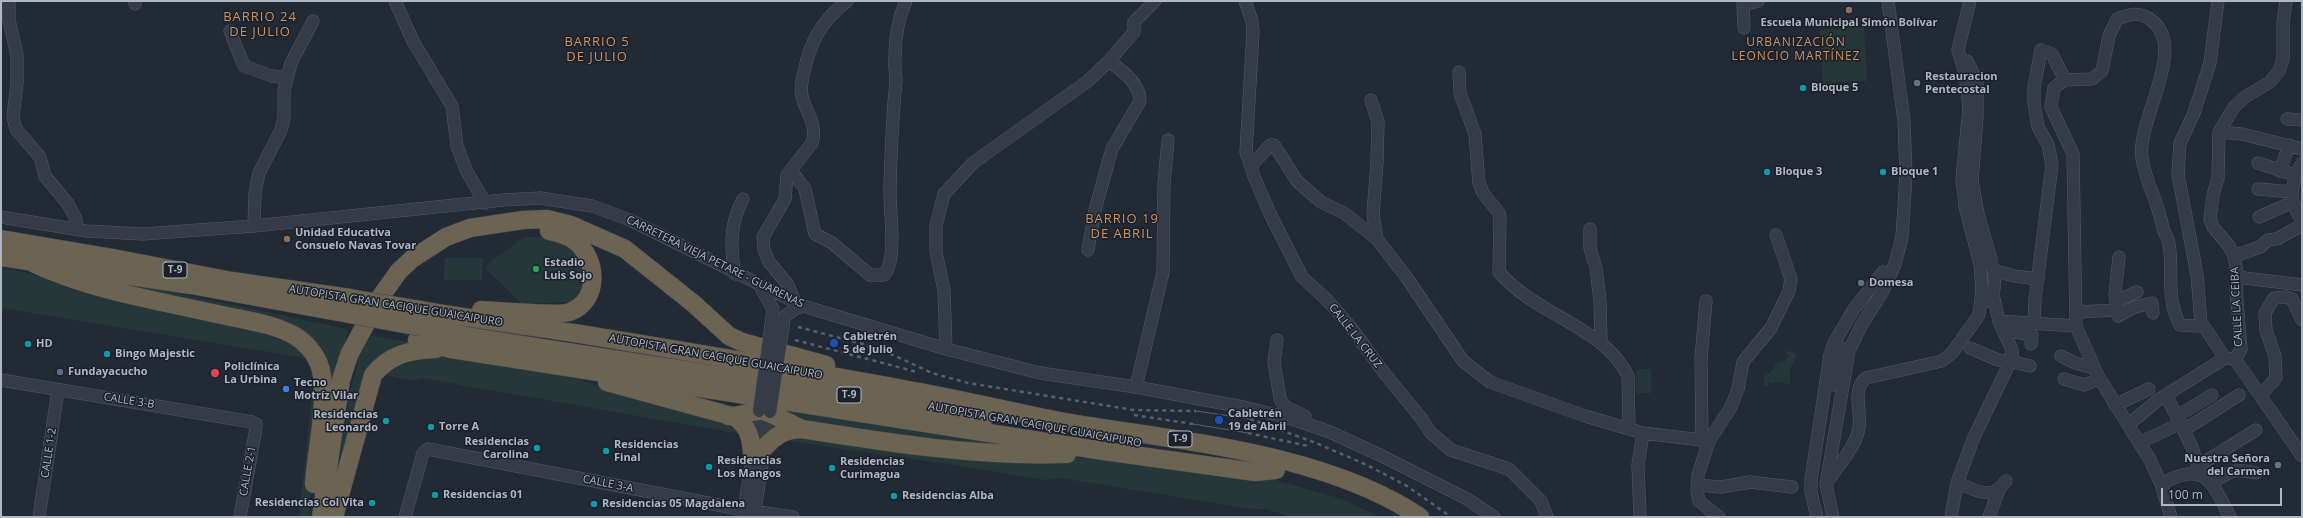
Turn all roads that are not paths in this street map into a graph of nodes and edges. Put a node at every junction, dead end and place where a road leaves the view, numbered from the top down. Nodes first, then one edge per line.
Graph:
1 (9, 1) edge
2 (395, 1) edge
3 (847, 1) edge
4 (906, 1) edge
5 (1155, 1) edge
6 (1245, 1) edge
7 (1758, 1) edge
8 (1882, 1) edge
9 (1888, 1) edge
10 (1970, 1) edge
11 (2218, 1) edge
12 (2286, 1) edge
13 (314, 21) dead end
14 (1744, 28) dead end
15 (230, 31) dead end
16 (1959, 46) junction
17 (1109, 61) junction
18 (1459, 72) dead end
19 (287, 78) junction
20 (2065, 80) junction
21 (1371, 100) dead end
22 (2287, 119) dead end
23 (2302, 120) edge
24 (2219, 132) junction
25 (1168, 140) dead end
26 (2289, 145) junction
27 (2302, 149) edge
28 (2258, 163) dead end
29 (2302, 163) edge
30 (1252, 165) junction
31 (791, 170) junction
32 (2280, 171) junction
33 (2296, 175) junction
34 (2258, 188) dead end
35 (2292, 197) junction
36 (743, 198) dead end
37 (485, 203) junction
38 (1, 217) edge
39 (2259, 217) dead end
40 (2302, 221) edge
41 (2302, 225) edge
42 (254, 226) junction
43 (77, 229) junction
44 (1590, 229) dead end
45 (1776, 235) dead end
46 (1972, 238) junction
47 (1, 239) edge
48 (1377, 239) junction
49 (1088, 250) dead end
50 (2234, 256) junction
51 (1, 257) edge
52 (2119, 257) dead end
53 (33, 263) junction
54 (1992, 265) junction
55 (735, 274) junction
56 (1886, 274) junction
57 (2236, 277) junction
58 (2038, 279) junction
59 (2302, 284) edge
60 (760, 286) junction
61 (2137, 292) dead end
62 (1993, 295) junction
63 (1706, 301) dead end
64 (799, 304) junction
65 (2117, 305) junction
66 (349, 312) junction
67 (2077, 312) junction
68 (2153, 313) dead end
69 (1979, 315) junction
70 (420, 320) junction
71 (2302, 320) edge
72 (1999, 321) junction
73 (2201, 322) junction
74 (2034, 323) junction
75 (777, 326) junction
76 (2076, 326) junction
77 (2005, 334) junction
78 (1277, 340) dead end
79 (1601, 341) junction
80 (2031, 344) dead end
81 (1970, 348) dead end
82 (451, 349) junction
83 (946, 349) junction
84 (2061, 356) dead end
85 (2230, 359) junction
86 (2011, 360) junction
87 (570, 366) junction
88 (2030, 366) dead end
89 (2097, 373) junction
90 (2064, 379) dead end
91 (1, 380) edge
92 (1136, 387) junction
93 (2149, 389) dead end
94 (58, 390) junction
95 (930, 394) junction
96 (2166, 395) junction
97 (2212, 395) dead end
98 (2239, 395) dead end
99 (2261, 395) junction
100 (2115, 405) junction
101 (764, 411) junction
102 (728, 416) junction
103 (2181, 423) junction
104 (256, 424) joint
105 (2128, 425) junction
106 (1629, 428) junction
107 (802, 429) junction
108 (1325, 430) junction
109 (2256, 430) dead end
110 (1643, 433) junction
111 (1706, 441) junction
112 (2139, 444) junction
113 (758, 450) junction
114 (1104, 451) junction
115 (2302, 456) edge
116 (1276, 470) junction
117 (2199, 470) junction
118 (2256, 472) dead end
119 (1957, 482) junction
120 (1826, 484) junction
121 (2161, 484) junction
122 (2211, 484) junction
123 (1697, 485) junction
124 (1792, 488) dead end
125 (2227, 513) edge
126 (749, 514) edge
127 (39, 517) edge
128 (240, 517) edge
129 (312, 517) edge
130 (321, 517) edge
131 (327, 517) edge
132 (334, 517) edge
133 (405, 517) edge
134 (793, 517) edge
135 (1396, 517) edge
136 (1420, 517) edge
137 (1494, 517) edge
138 (1547, 517) edge
139 (1640, 517) edge
140 (1719, 517) edge
141 (1817, 517) edge
142 (1826, 517) edge
143 (1832, 517) edge
144 (1951, 517) edge
145 (1989, 517) edge
146 (2171, 517) edge

1 - 43 street
2 - 37 street
3 - 31 street
4 - 31 street
5 - 17 street
6 - 30 street, CALLE LA CRUZ
7 - 14 street
8 - 56 street
9 - 56 street
10 - 16 street
11 - 73 street
12 - 24 street
13 - 19 street
15 - 19 street
16 - 46 street
16 - 54 street
17 - 49 street
17 - 83 street
18 - 79 street
19 - 42 street
20 - 58 street
20 - 67 street
20 - 73 street
21 - 48 street
22 - 23 street
24 - 26 street
24 - 50 street, CALLE LA CEIBA
25 - 92 street
26 - 27 street
26 - 32 street
28 - 32 street
29 - 33 street
30 - 48 street
30 - 138 street, CALLE LA CRUZ
31 - 64 street
32 - 33 street
33 - 35 street
34 - 35 street
35 - 39 street
35 - 40 street
36 - 55 street
37 - 42 street, CARRETERA VIEJA PETARE - GUARENAS
37 - 55 street, CARRETERA VIEJA PETARE - GUARENAS
38 - 43 street, CARRETERA VIEJA PETARE - GUARENAS
41 - 50 street
42 - 43 street, CARRETERA VIEJA PETARE - GUARENAS
44 - 79 street
45 - 111 street
46 - 54 street
46 - 69 street
47 - 66 highway, AUTOPISTA GRAN CACIQUE GUAICAIPURO / T-9
48 - 106 street
50 - 57 street, CALLE LA CEIBA
51 - 53 highway, AUTOPISTA GRAN CACIQUE GUAICAIPURO / T-9
52 - 65 street
53 - 66 highway, AUTOPISTA GRAN CACIQUE GUAICAIPURO / T-9
53 - 129 highway
54 - 58 street
54 - 62 street
55 - 60 street, CARRETERA VIEJA PETARE - GUARENAS
56 - 120 street
56 - 141 street
56 - 142 street
57 - 59 street
57 - 85 street, CALLE LA CEIBA
58 - 74 street
60 - 64 street, CARRETERA VIEJA PETARE - GUARENAS
60 - 75 street
61 - 65 street
62 - 69 street
62 - 72 street
63 - 111 street
64 - 75 street
64 - 83 street, CARRETERA VIEJA PETARE - GUARENAS
65 - 67 street
65 - 68 street
66 - 70 highway, AUTOPISTA GRAN CACIQUE GUAICAIPURO / T-9, bridge
66 - 70 highway, bridge
67 - 76 street
69 - 120 street
70 - 82 highway
70 - 95 highway, AUTOPISTA GRAN CACIQUE GUAICAIPURO / T-9
70 - 116 highway, AUTOPISTA GRAN CACIQUE GUAICAIPURO / T-9
70 - 131 highway
71 - 99 street
72 - 74 street
72 - 77 street
73 - 85 street
74 - 76 street
75 - 101 street, bridge
76 - 89 street
77 - 80 street
77 - 86 street
78 - 108 street
79 - 106 street
81 - 86 street
82 - 87 highway
82 - 132 highway
83 - 92 street, CARRETERA VIEJA PETARE - GUARENAS
84 - 89 street
85 - 96 street
85 - 99 street
86 - 88 street
86 - 119 street
87 - 102 highway
87 - 114 highway
89 - 90 street
89 - 100 street
91 - 94 street, CALLE 3-B
92 - 108 street, CARRETERA VIEJA PETARE - GUARENAS
93 - 100 street
94 - 104 street, CALLE 3-B
94 - 127 street, CALLE 1-2
95 - 130 highway
95 - 136 highway, AUTOPISTA GRAN CACIQUE GUAICAIPURO / T-9
96 - 103 street
96 - 105 street
97 - 103 street
98 - 103 street
99 - 115 street
100 - 105 street
101 - 102 highway
101 - 107 highway
101 - 113 street
102 - 113 highway
103 - 112 street
103 - 117 street
104 - 128 street, CALLE 2-1
105 - 112 street
106 - 110 street
107 - 113 highway
107 - 114 highway
108 - 137 street, CARRETERA VIEJA PETARE - GUARENAS
109 - 117 street
110 - 111 street
110 - 139 street
111 - 123 street
112 - 121 street
113 - 126 street
114 - 116 highway
116 - 135 highway, AUTOPISTA GRAN CACIQUE GUAICAIPURO / T-9
117 - 121 street
117 - 122 street
118 - 122 street
119 - 144 street
119 - 145 street
120 - 143 street
121 - 146 street
122 - 125 street
123 - 124 street
123 - 140 street
126 - 133 street, CALLE 3-A
126 - 134 street, CALLE 3-A

